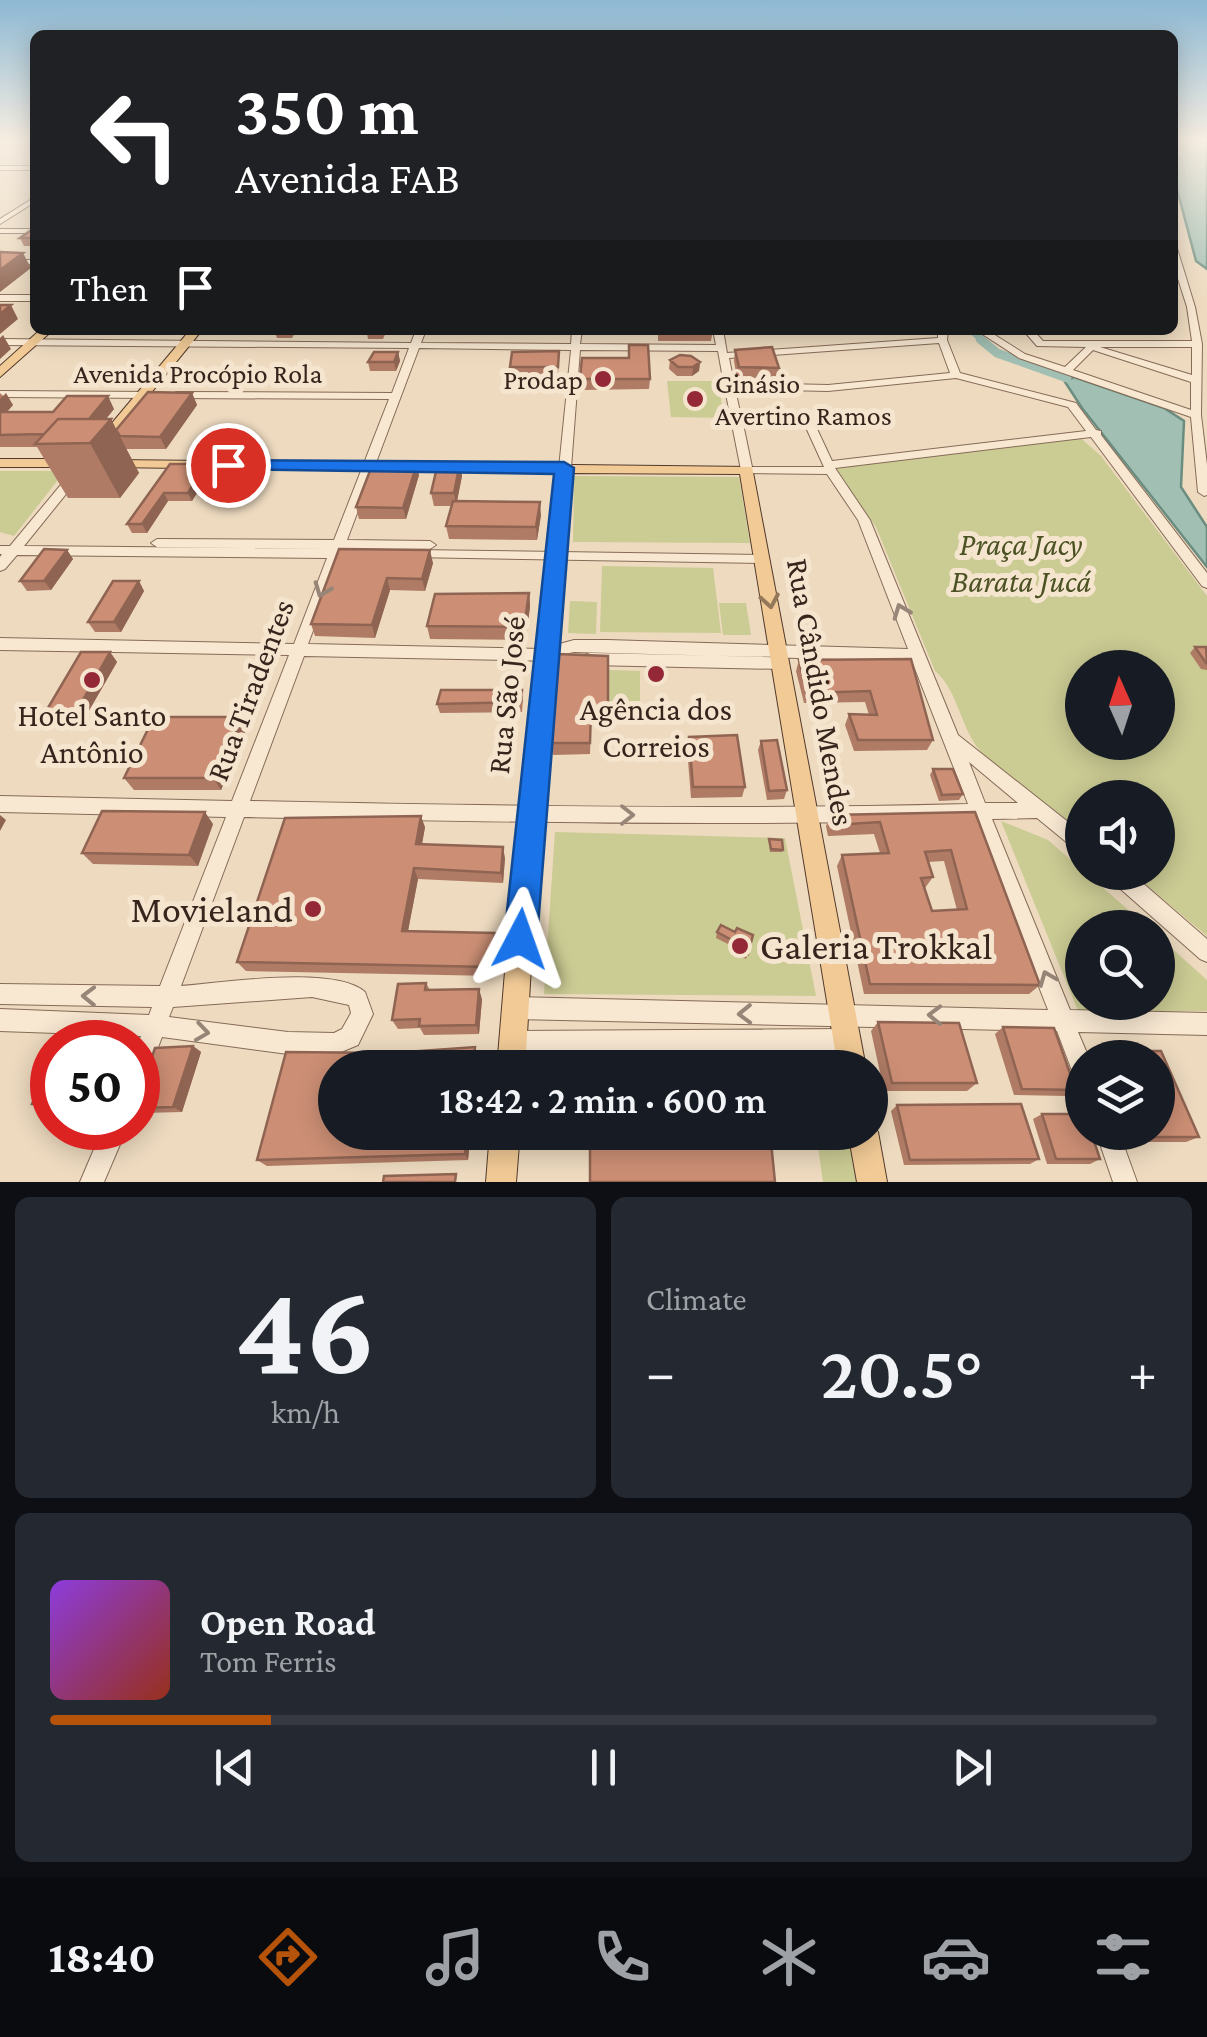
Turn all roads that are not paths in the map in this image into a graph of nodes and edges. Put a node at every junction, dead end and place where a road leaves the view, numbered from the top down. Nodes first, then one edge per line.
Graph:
1 (30, 203) edge
2 (30, 204) edge
3 (0, 205) edge
4 (0, 222) edge
5 (0, 231) edge
6 (30, 232) edge
7 (0, 262) edge
8 (30, 262) edge
9 (1178, 279) edge
10 (0, 298) edge
11 (30, 298) edge
12 (1178, 307) edge
13 (1191, 307) junction
14 (42, 335) edge
15 (192, 335) edge
16 (419, 335) edge
17 (577, 335) edge
18 (719, 335) edge
19 (942, 335) edge
20 (987, 335) edge
21 (1032, 335) edge
22 (1152, 335) edge
23 (0, 342) edge
24 (33, 343) junction
25 (185, 343) junction
26 (1162, 344) junction
27 (1197, 344) junction
28 (415, 345) junction
29 (1089, 345) junction
30 (576, 346) junction
31 (721, 352) junction
32 (1066, 371) junction
33 (0, 373) edge
34 (956, 375) junction
35 (1196, 380) junction
36 (1081, 382) junction
37 (727, 386) junction
38 (0, 394) edge
39 (143, 395) junction
40 (396, 396) junction
41 (1072, 405) junction
42 (734, 415) junction
43 (1196, 415) junction
44 (1097, 434) junction
45 (0, 463) edge
46 (86, 464) joint
47 (370, 467) junction
48 (564, 468) junction
49 (830, 468) junction
50 (747, 470) junction
51 (1204, 492) dead end
52 (0, 541) edge
53 (12, 547) edge
54 (338, 549) junction
55 (556, 551) junction
56 (762, 555) junction
57 (0, 566) edge
58 (1207, 583) edge
59 (0, 644) edge
60 (300, 648) junction
61 (545, 653) junction
62 (918, 655) junction
63 (780, 657) junction
64 (954, 741) junction
65 (0, 804) edge
66 (241, 806) junction
67 (978, 810) junction
68 (1040, 810) junction
69 (530, 815) junction
70 (808, 816) junction
71 (1065, 830) edge
72 (1136, 890) edge
73 (1207, 952) edge
74 (0, 994) edge
75 (166, 998) junction
76 (515, 1008) junction
77 (843, 1013) junction
78 (704, 1015) junction
79 (1064, 1018) junction
80 (0, 1020) edge
81 (158, 1020) edge
82 (30, 1021) edge
83 (1207, 1024) edge
84 (160, 1027) edge
85 (847, 1040) junction
86 (1072, 1040) edge
87 (705, 1044) junction
88 (512, 1050) edge
89 (600, 1050) edge
90 (849, 1050) edge
91 (105, 1150) edge
92 (504, 1150) edge
93 (866, 1150) edge
94 (1113, 1150) edge
95 (92, 1182) edge
96 (501, 1182) edge
97 (872, 1182) edge
98 (1125, 1182) edge

1 - 3 street
2 - 4 street
5 - 6 street
7 - 8 street
9 - 13 street
10 - 11 street
12 - 13 street
13 - 27 street
14 - 24 main road
15 - 25 main road
16 - 28 street, Rua Tiradentes
17 - 30 street, Rua São José
18 - 31 street, Rua Cândido Mendes
19 - 31 street
19 - 34 street
20 - 32 street
21 - 29 street
22 - 26 street
23 - 24 street
24 - 25 street
24 - 33 main road
25 - 28 street
25 - 39 main road
26 - 27 street
26 - 29 street
27 - 35 street
28 - 30 street
28 - 40 street, Rua Tiradentes
29 - 32 street
29 - 35 street
30 - 31 street
30 - 48 street, Rua São José
31 - 37 street, Rua Cândido Mendes
32 - 36 street
34 - 37 street
34 - 41 street
35 - 43 street
36 - 41 street
36 - 43 street
37 - 42 street, Rua Cândido Mendes
38 - 39 street, Avenida Procópio Rola
39 - 40 street, Avenida Procópio Rola
39 - 47 main road
40 - 47 street, Rua Tiradentes
41 - 44 street
42 - 49 street
42 - 50 street, Rua Cândido Mendes
43 - 51 street
44 - 49 street
44 - 58 street
45 - 46 main road
46 - 53 street
47 - 48 main road
47 - 54 street, Rua Tiradentes
48 - 50 main road
48 - 55 main road, Rua São José
49 - 50 street
62 -> 49 street
50 - 56 main road, Rua Cândido Mendes
52 - 53 street
53 - 54 street
53 - 57 street
54 - 55 street
54 -> 60 street, Rua Tiradentes
55 - 56 street
55 - 61 main road, Rua São José
56 -> 63 main road, Rua Cândido Mendes
59 - 60 street
60 - 61 street
60 - 66 street, Rua Tiradentes
61 - 63 street
61 - 69 main road, Rua São José
62 - 63 street
62 - 64 street
63 - 70 main road, Rua Cândido Mendes
64 - 67 street
64 - 68 street
65 - 66 street
66 - 69 street
66 - 75 street, Rua Tiradentes
67 - 68 street
67 - 70 street
79 -> 67 street
68 - 71 street
69 -> 70 street
69 - 76 main road, Rua São José
70 - 77 main road, Rua Cândido Mendes
72 - 73 street
75 -> 74 street
75 - 81 street, Rua Tiradentes
84 -> 75 street
76 - 78 street
76 - 88 main road, Rua São José
77 -> 78 street
79 -> 77 street
77 - 85 main road, Rua Cândido Mendes
78 - 87 street
79 - 83 street
79 - 86 street
80 - 82 street
85 - 87 street
85 - 90 main road, Rua Cândido Mendes
87 - 89 street
91 - 95 street
92 - 96 main road
93 - 97 main road
94 - 98 street

